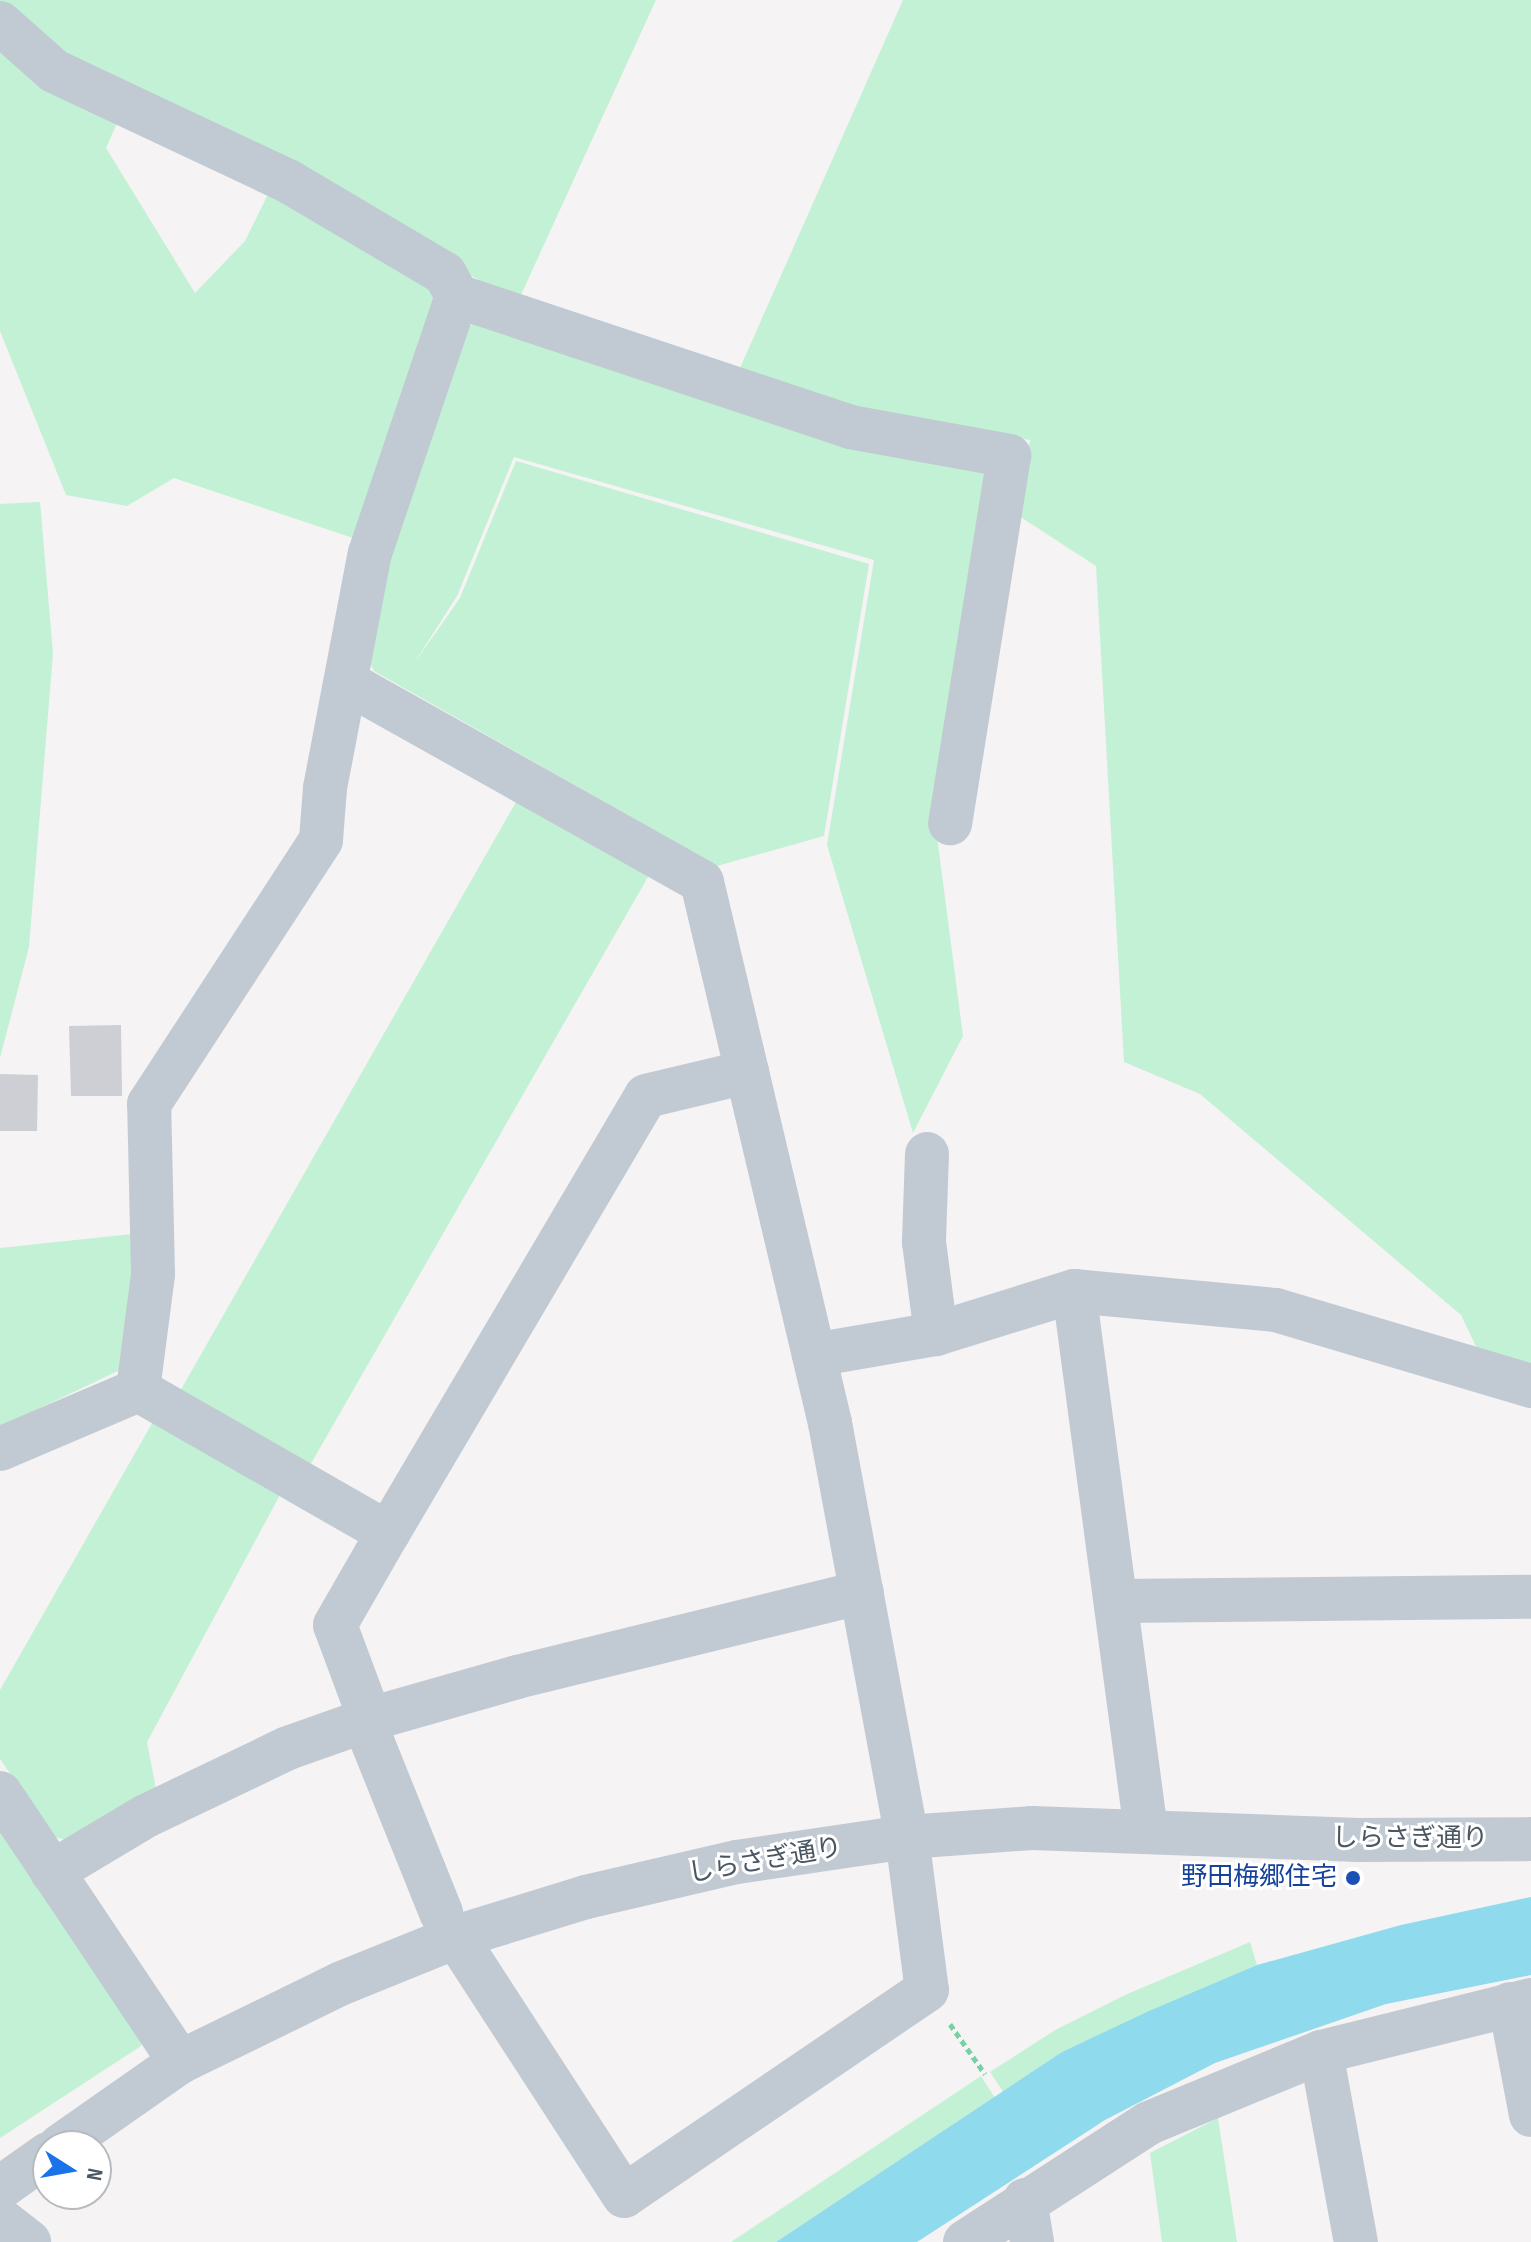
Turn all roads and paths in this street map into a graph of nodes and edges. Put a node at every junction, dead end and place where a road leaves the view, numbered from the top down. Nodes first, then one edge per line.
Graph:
1 (0, 23) edge
2 (457, 296) junction
3 (346, 682) junction
4 (950, 823) dead end
5 (747, 1072) junction
6 (927, 1154) dead end
7 (1074, 1291) junction
8 (936, 1334) junction
9 (814, 1355) junction
10 (1531, 1386) edge
11 (138, 1390) junction
12 (0, 1449) edge
13 (388, 1533) junction
14 (862, 1592) junction
15 (1531, 1597) edge
16 (1118, 1601) junction
17 (367, 1720) junction
18 (0, 1793) edge
19 (1146, 1831) junction
20 (907, 1837) junction
21 (1531, 1839) edge
22 (52, 1872) junction
23 (449, 1925) junction
24 (927, 1990) junction
25 (1521, 2002) edge
26 (1321, 2052) junction
27 (180, 2062) junction
28 (985, 2074) dead end
29 (1531, 2115) edge
30 (83, 2130) edge
31 (32, 2165) edge
32 (0, 2188) edge
33 (1025, 2200) junction
34 (0, 2219) edge
35 (29, 2242) edge
36 (965, 2242) edge
37 (1032, 2242) edge
38 (1356, 2242) edge

1 - 2 street
2 - 3 street
2 - 4 street
3 - 5 street
3 - 11 street
5 - 9 street
5 - 13 street
6 - 8 street
7 - 8 street
7 - 10 street
7 - 16 street
8 - 9 street
9 - 14 street
11 - 12 street
11 - 13 street
13 - 17 street
14 - 17 street
14 - 20 street
15 - 16 street
16 - 19 street
17 - 22 street
17 - 23 street
18 - 22 street
19 - 20 street, しらさぎ通り
19 - 21 street, しらさぎ通り
20 - 23 street, しらさぎ通り
20 - 24 street
22 - 27 street
23 - 24 street
23 - 27 street, しらさぎ通り
24 - 28 path
25 - 26 street
25 - 29 street
26 - 33 street
26 - 38 street
27 - 30 street, しらさぎ通り
31 - 32 street
33 - 36 street
33 - 37 street
34 - 35 street

